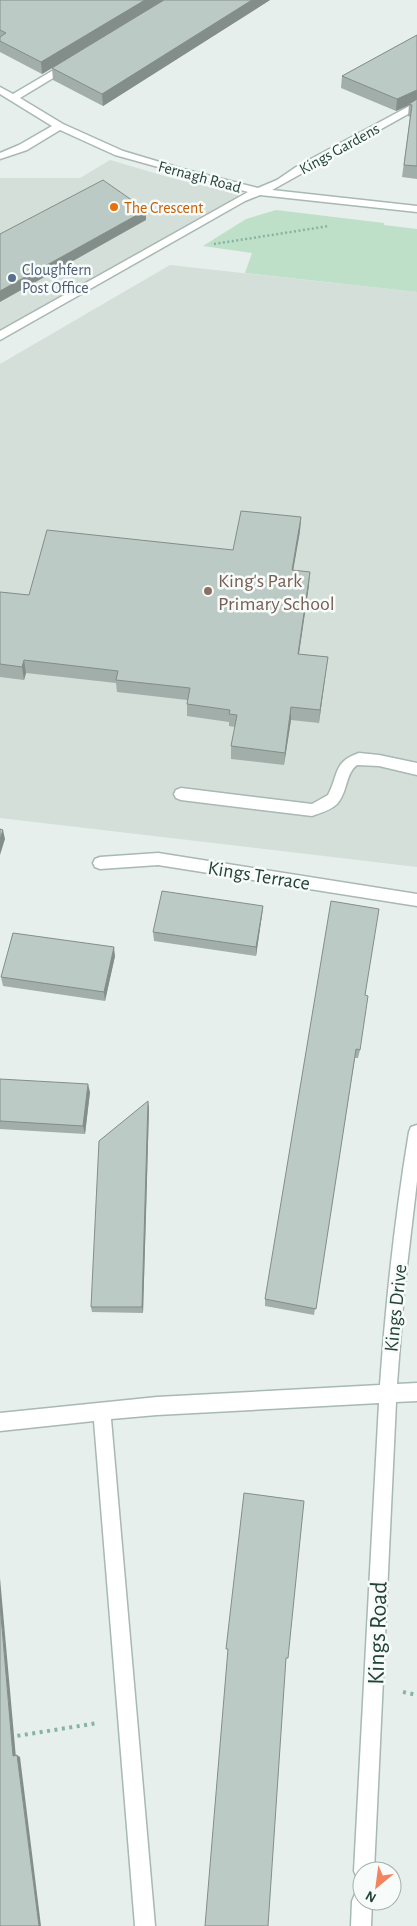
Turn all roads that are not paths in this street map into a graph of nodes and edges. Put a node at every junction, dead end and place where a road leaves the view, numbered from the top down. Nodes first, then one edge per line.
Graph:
1 (79, 58) edge
2 (0, 90) edge
3 (13, 98) junction
4 (417, 105) edge
5 (59, 126) junction
6 (0, 156) edge
7 (262, 192) junction
8 (417, 209) edge
9 (0, 336) edge
10 (417, 768) edge
11 (181, 794) dead end
12 (100, 863) dead end
13 (417, 900) edge
14 (417, 1132) edge
15 (417, 1392) edge
16 (387, 1394) junction
17 (102, 1412) junction
18 (0, 1422) edge
19 (365, 1861) edge
20 (362, 1911) edge
21 (145, 1926) edge
22 (361, 1926) edge

1 - 3 street
2 - 3 street, Fernagh Road
3 - 5 street, Fernagh Road
4 - 7 street, Kings Gardens
5 - 6 street
5 - 7 street, Fernagh Road
7 - 8 street, Fernagh Road
7 - 9 street, Kings Gardens
10 - 11 street
12 - 13 street, Kings Terrace
14 - 16 street, Kings Drive
15 - 16 street
16 - 17 street
16 - 19 street, Kings Road
17 - 18 street
17 - 21 street
20 - 22 street

